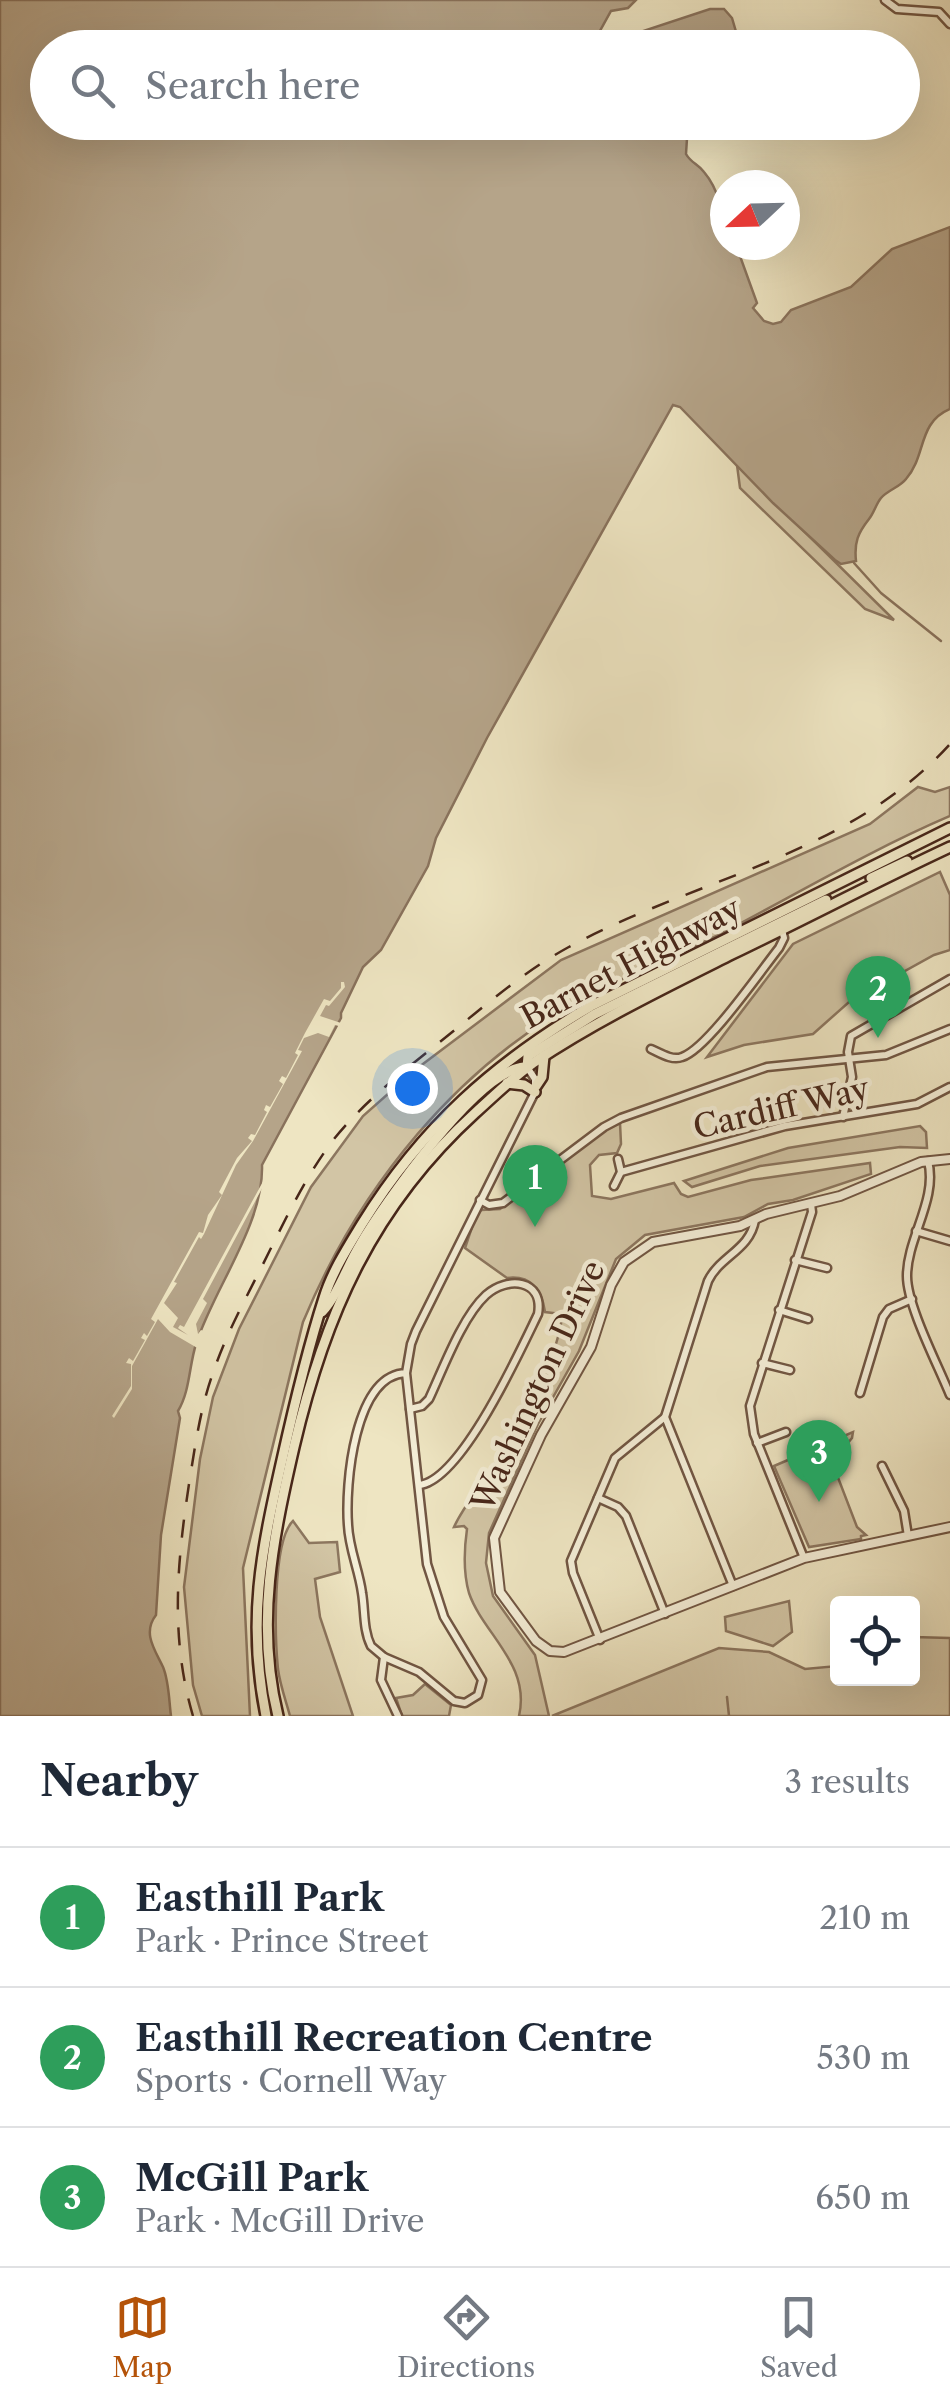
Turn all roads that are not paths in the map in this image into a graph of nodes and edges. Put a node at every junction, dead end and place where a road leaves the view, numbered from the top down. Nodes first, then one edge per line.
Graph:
1 (886, 0) edge
2 (950, 24) edge
3 (950, 828) edge
4 (950, 844) edge
5 (781, 926) junction
6 (950, 979) edge
7 (950, 1029) edge
8 (651, 1049) dead end
9 (544, 1056) junction
10 (849, 1060) junction
11 (527, 1068) junction
12 (507, 1083) junction
13 (950, 1087) edge
14 (536, 1089) junction
15 (843, 1116) junction
16 (618, 1159) dead end
17 (950, 1159) edge
18 (928, 1161) junction
19 (621, 1172) junction
20 (614, 1186) dead end
21 (480, 1200) junction
22 (811, 1204) junction
23 (754, 1220) junction
24 (916, 1232) junction
25 (950, 1241) edge
26 (795, 1260) junction
27 (827, 1268) dead end
28 (912, 1299) junction
29 (779, 1310) junction
30 (320, 1314) junction
31 (808, 1320) dead end
32 (762, 1363) junction
33 (790, 1370) dead end
34 (406, 1373) junction
35 (860, 1394) dead end
36 (950, 1395) edge
37 (410, 1408) junction
38 (665, 1417) junction
39 (786, 1432) dead end
40 (757, 1443) junction
41 (882, 1466) dead end
42 (418, 1485) junction
43 (598, 1498) junction
44 (950, 1527) edge
45 (908, 1536) junction
46 (804, 1558) junction
47 (733, 1586) junction
48 (665, 1614) junction
49 (600, 1640) junction
50 (384, 1657) junction
51 (266, 1716) edge
52 (278, 1716) edge
53 (398, 1716) edge

1 - 2 street
3 - 30 main road, Barnet Highway
4 - 5 main road
5 - 8 street
5 - 9 main road, Barnet Highway
5 - 11 main road
6 - 10 street
7 - 10 street
9 - 11 main road, Barnet Highway
9 - 14 main road
10 - 15 street
10 - 21 street
11 - 12 main road, Barnet Highway
11 - 14 street
11 - 30 main road
12 - 14 main road
12 - 52 main road, Barnet Highway
13 - 15 street, Cardiff Way
14 - 21 street
15 - 19 street, Cardiff Way
16 - 19 street
17 - 18 street, Washington Drive
18 - 22 street, Washington Drive
18 - 24 street
19 - 20 street
21 - 34 street
22 - 23 street, Washington Drive
22 - 26 street
23 - 38 street
23 - 49 street, Washington Drive
24 - 25 street
24 - 28 street
26 - 27 street
26 - 29 street
28 - 35 street
28 - 36 street
29 - 31 street
29 - 32 street
30 - 51 main road, Barnet Highway
32 - 33 street
32 - 40 street
34 - 37 street
34 - 50 street
37 - 42 street
37 - 42 street
38 - 43 street
38 - 47 street
39 - 40 street
40 - 46 street
41 - 45 street
42 - 50 street
43 - 48 street
43 - 49 street
44 - 45 street
45 - 46 street
46 - 47 street
47 - 48 street
48 - 49 street
50 - 53 street

